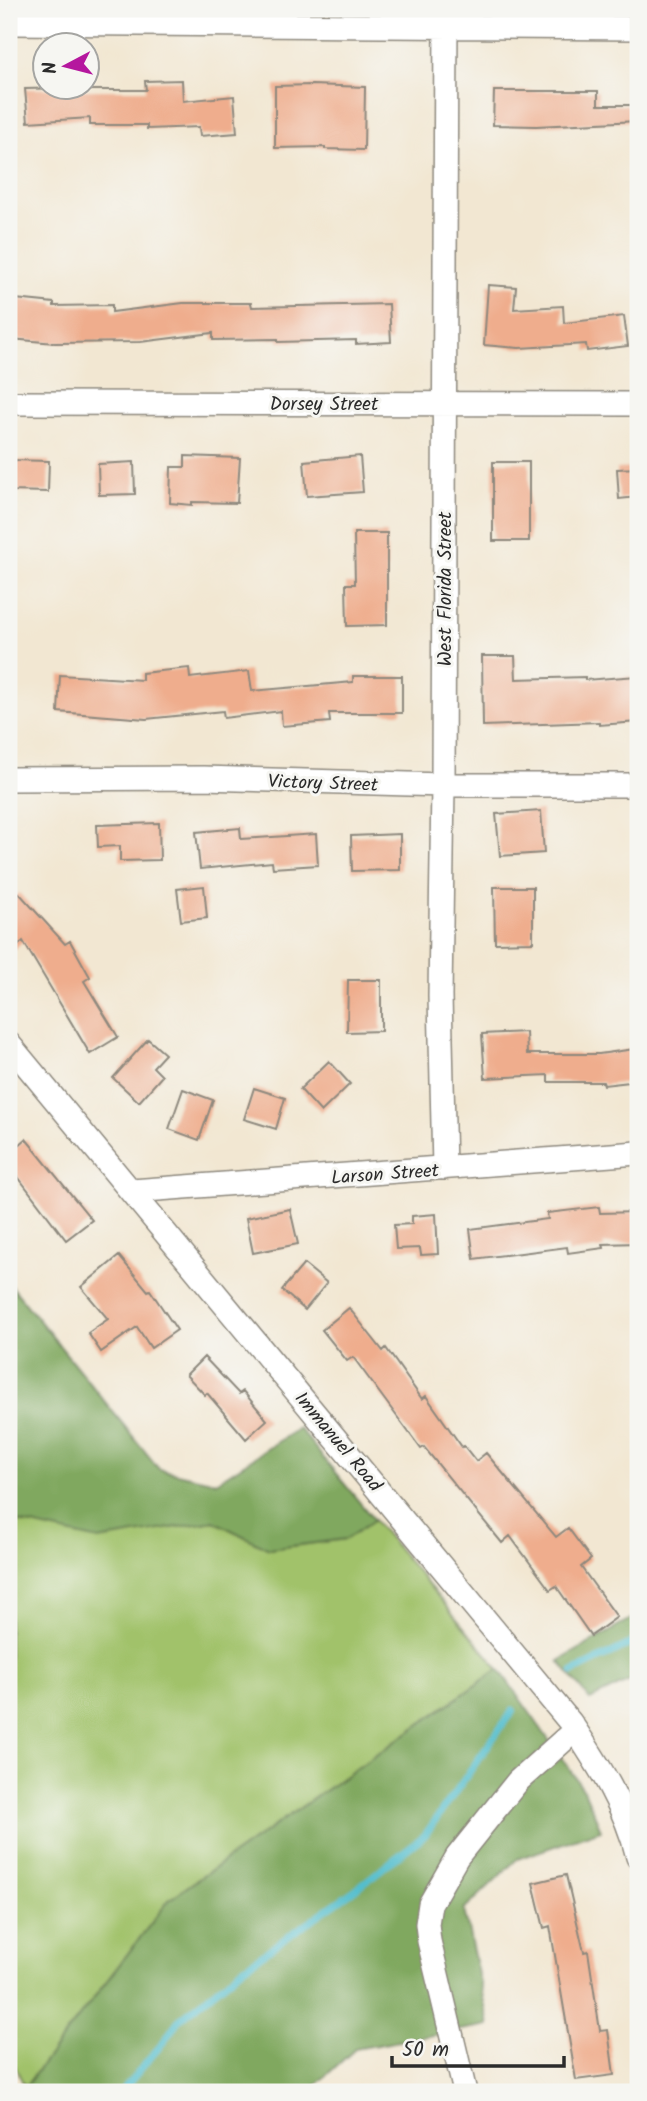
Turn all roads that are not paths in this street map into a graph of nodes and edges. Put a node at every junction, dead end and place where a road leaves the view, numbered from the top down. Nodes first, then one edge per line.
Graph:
1 (446, 18) edge
2 (9, 23) edge
3 (638, 28) edge
4 (9, 403) edge
5 (444, 403) junction
6 (638, 404) edge
7 (9, 779) edge
8 (443, 785) junction
9 (638, 785) edge
10 (9, 1044) edge
11 (638, 1153) edge
12 (444, 1168) junction
13 (132, 1191) junction
14 (575, 1730) junction
15 (635, 1827) edge
16 (638, 1857) edge
17 (465, 2092) edge

1 - 2 street
1 - 3 street
1 - 5 street, West Florida Street
4 - 5 street, Dorsey Street
5 - 6 street, Dorsey Street
5 - 8 street, West Florida Street
7 - 8 street, Victory Street
8 - 9 street, Victory Street
8 - 12 street, West Florida Street
10 - 13 street, Immanuel Road
11 - 12 street, Larson Street
12 - 13 street, Larson Street
13 - 14 street, Immanuel Road
14 - 15 street, Immanuel Road
14 - 17 street
15 - 16 street, Immanuel Road

